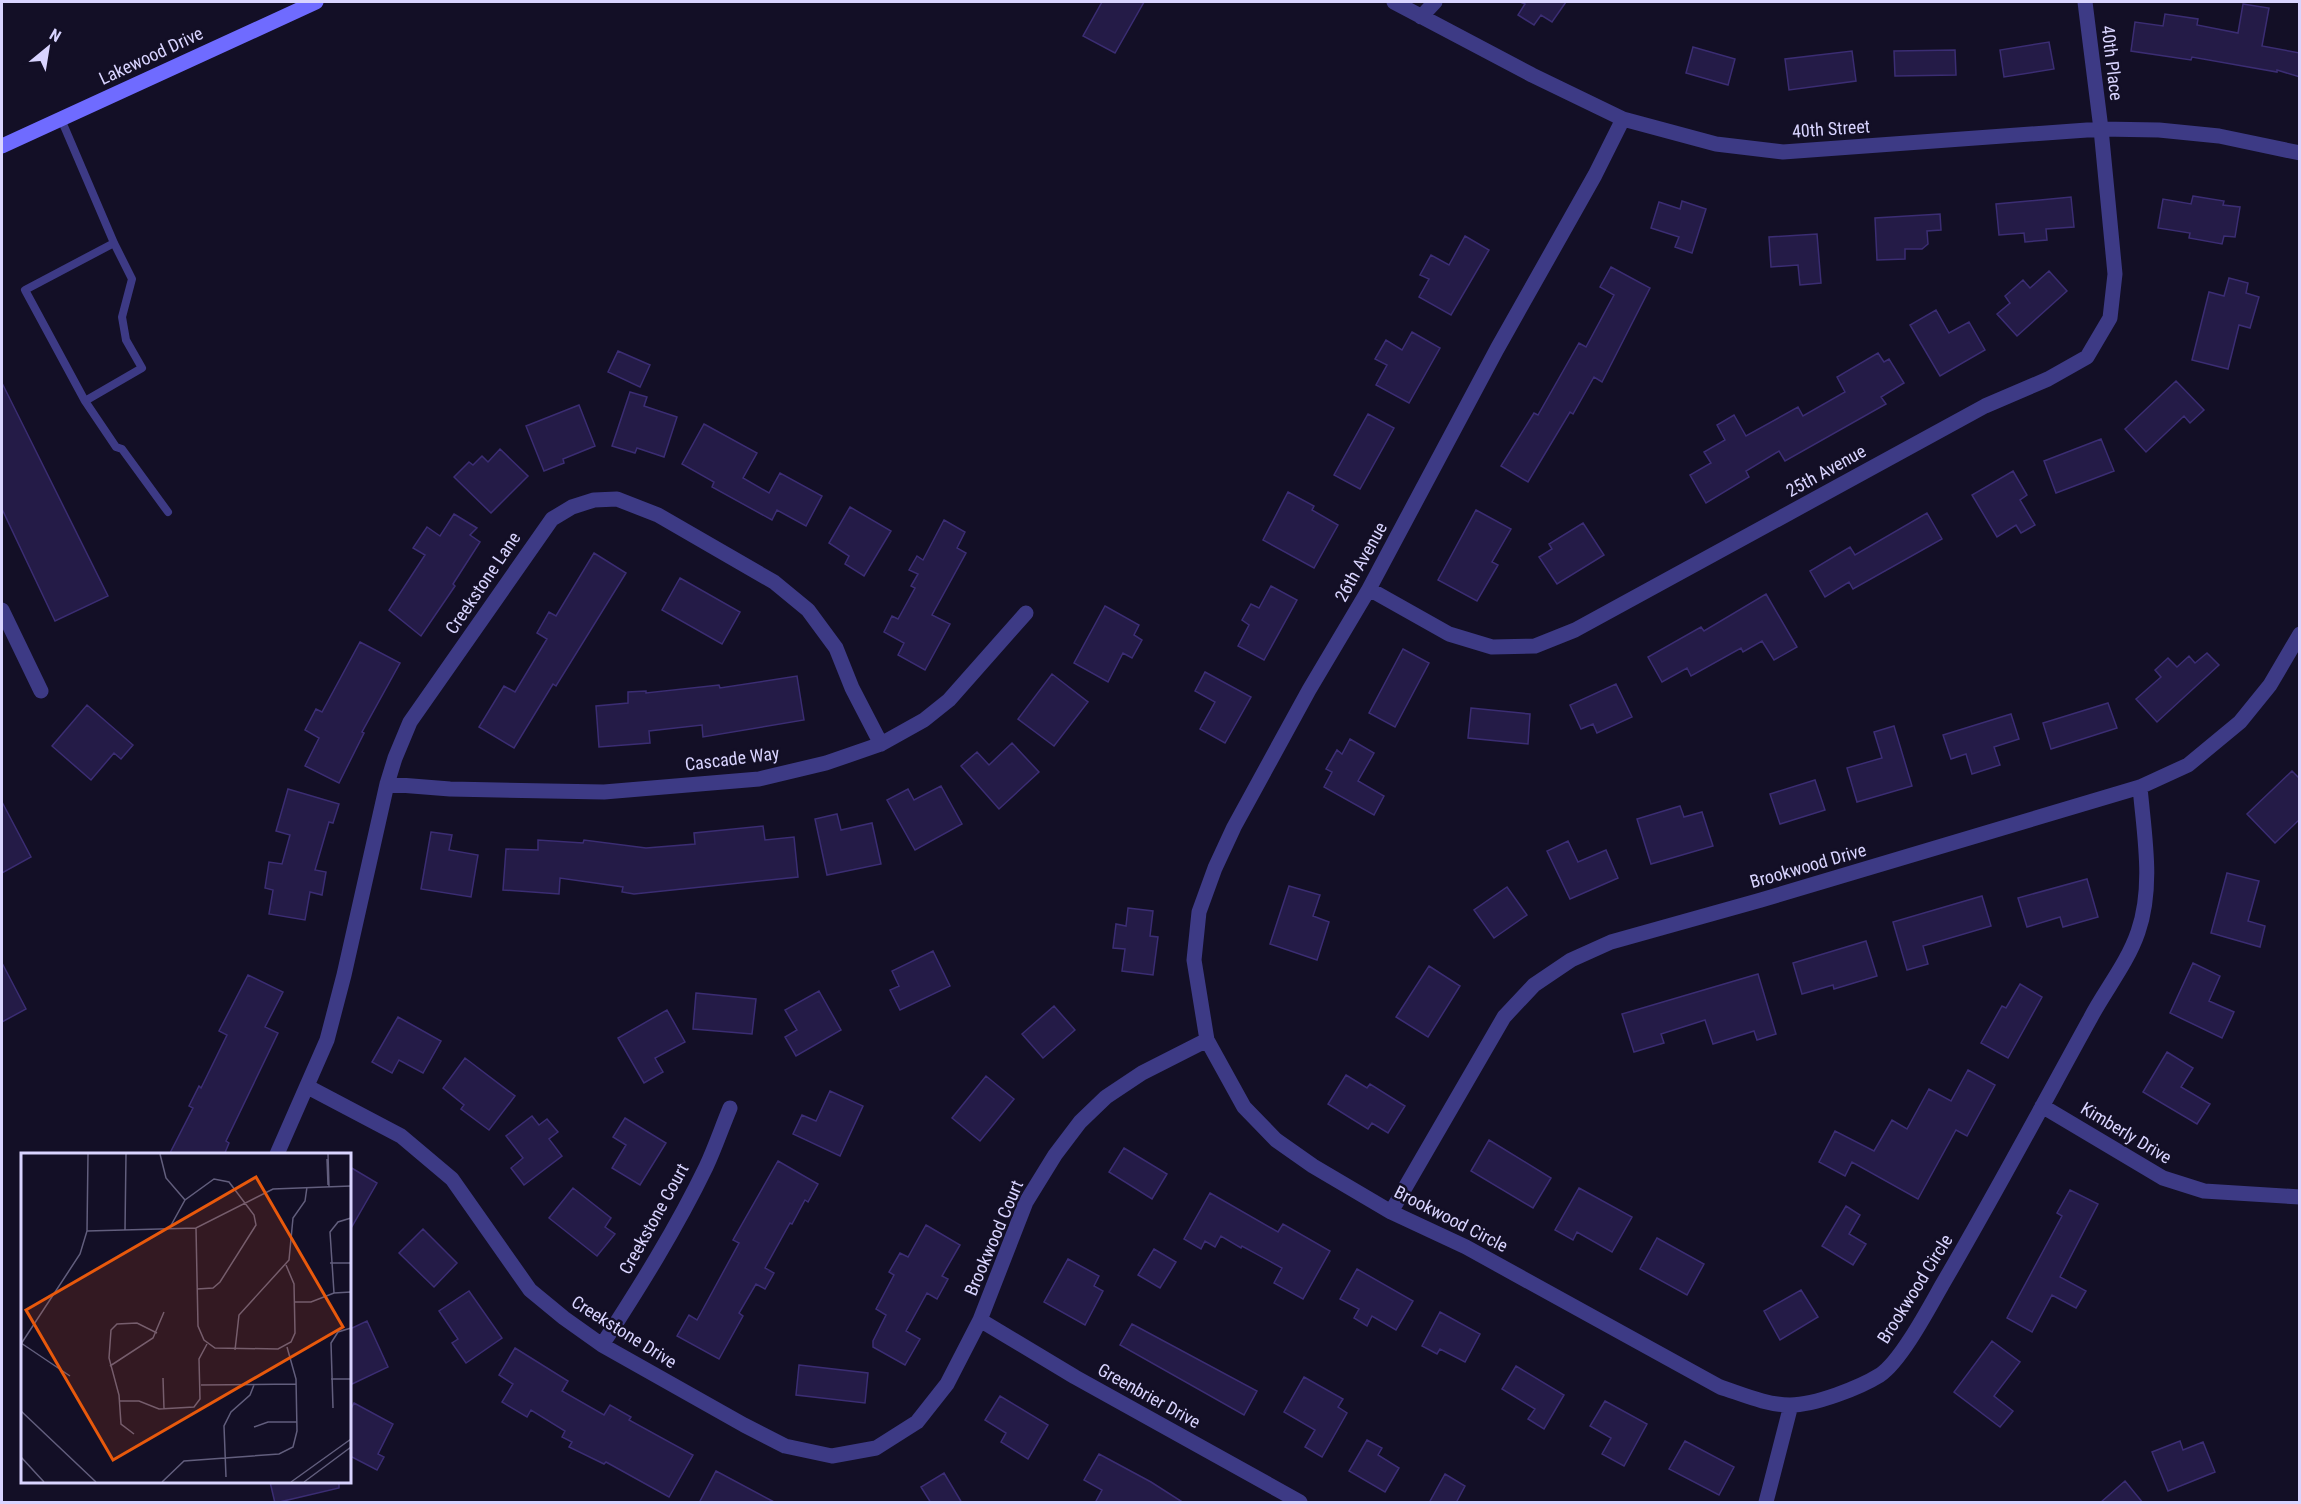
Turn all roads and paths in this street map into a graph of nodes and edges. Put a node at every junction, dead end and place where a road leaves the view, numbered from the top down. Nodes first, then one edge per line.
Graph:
1 (316, 2) edge
2 (1394, 2) edge
3 (1435, 2) edge
4 (2085, 2) edge
5 (1421, 17) junction
6 (61, 119) junction
7 (1623, 119) junction
8 (2101, 129) junction
9 (2, 146) edge
10 (2300, 153) edge
11 (114, 243) junction
12 (85, 401) junction
13 (168, 512) dead end
14 (1369, 589) junction
15 (2, 610) edge
16 (1026, 613) dead end
17 (2300, 634) edge
18 (41, 691) dead end
19 (881, 744) junction
20 (387, 784) junction
21 (2140, 787) junction
22 (1207, 1040) junction
23 (308, 1087) junction
24 (2042, 1106) junction
25 (730, 1107) dead end
26 (278, 1153) edge
27 (2300, 1197) edge
28 (1391, 1212) junction
29 (980, 1320) junction
30 (602, 1345) junction
31 (1791, 1405) junction
32 (901, 1432) joint
33 (1300, 1503) edge
34 (1766, 1503) edge

1 - 6 street, Lakewood Drive
2 - 5 street, 40th Street
3 - 5 street
4 - 8 street, 40th Place
5 - 7 street, 40th Street
6 - 9 street, Lakewood Drive
6 - 11 lane
7 - 8 street, 40th Street
7 - 14 street, 26th Avenue
8 - 10 street, 40th Street
8 - 14 street, 25th Avenue
11 - 12 lane
11 - 12 lane
12 - 13 lane
14 - 22 street, 26th Avenue
15 - 18 street
16 - 19 street, Cascade Way
17 - 21 street, Brookwood Drive
19 - 20 street, Cascade Way
19 - 20 street, Creekstone Lane
20 - 23 street, Creekstone Lane
21 - 24 street, Brookwood Circle
21 - 28 street, Brookwood Drive
22 - 28 street, Brookwood Circle
22 - 29 street, Brookwood Court
23 - 26 street
23 - 30 street, Creekstone Drive
24 - 27 street, Kimberly Drive
24 - 31 street, Brookwood Circle
25 - 30 street, Creekstone Court
28 - 31 street, Brookwood Circle
29 - 32 street, Brookwood Court
29 - 33 street, Greenbrier Drive
30 - 32 street, Creekstone Drive
31 - 34 street

